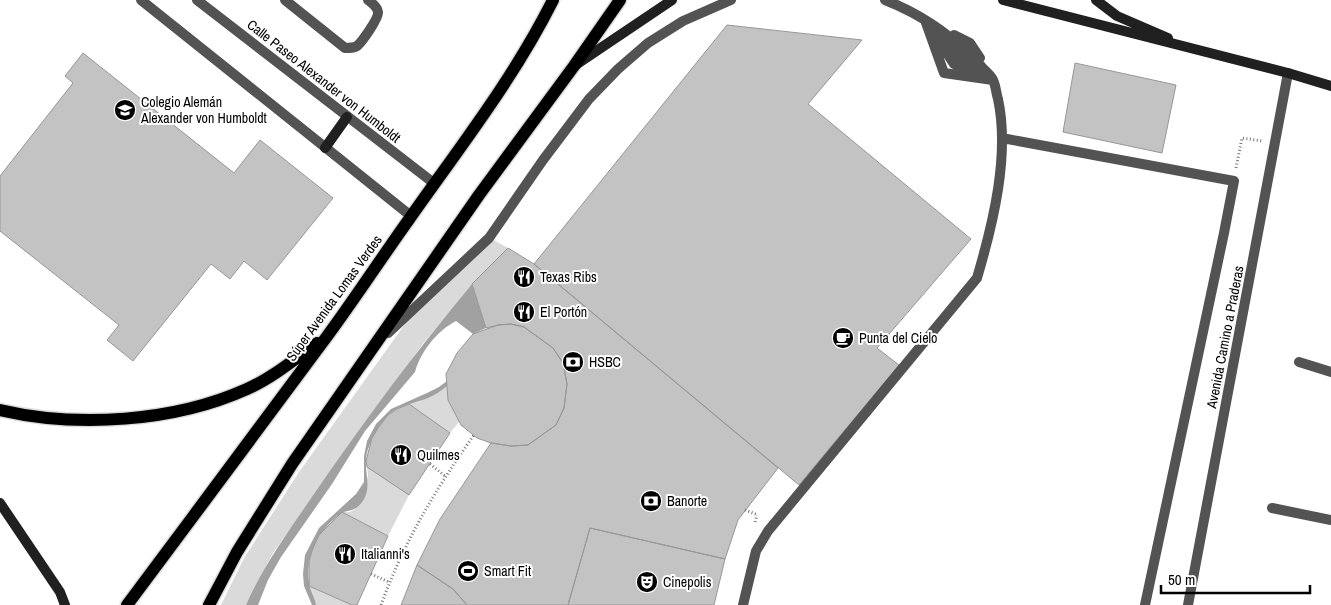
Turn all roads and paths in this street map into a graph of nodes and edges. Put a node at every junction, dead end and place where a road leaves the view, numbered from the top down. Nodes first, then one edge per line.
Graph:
1 (141, 0) edge
2 (197, 0) edge
3 (285, 0) edge
4 (368, 0) edge
5 (553, 0) edge
6 (620, 0) edge
7 (672, 0) edge
8 (731, 0) edge
9 (885, 0) edge
10 (1003, 0) edge
11 (1096, 0) edge
12 (925, 19) junction
13 (1199, 52) junction
14 (574, 66) junction
15 (1288, 73) junction
16 (993, 80) junction
17 (1331, 86) edge
18 (347, 117) junction
19 (1002, 138) junction
20 (1275, 143) junction
21 (325, 148) junction
22 (1234, 181) junction
23 (435, 184) junction
24 (411, 216) junction
25 (329, 334) junction
26 (376, 344) junction
27 (1299, 362) dead end
28 (1331, 372) edge
29 (0, 410) edge
30 (474, 435) dead end
31 (430, 464) dead end
32 (445, 476) junction
33 (0, 503) edge
34 (1272, 508) dead end
35 (1331, 520) edge
36 (371, 574) dead end
37 (389, 582) junction
38 (65, 605) edge
39 (127, 605) edge
40 (209, 605) edge
41 (380, 605) edge
42 (743, 605) edge
43 (1145, 605) edge
44 (1188, 605) edge

1 - 21 street
2 - 18 street, Calle Paseo Alexander von Humboldt
3 - 4 street
5 - 23 main road, Súper Avenida Lomas Verdes
6 - 14 main road
7 - 14 street
8 - 26 street
9 - 12 street
10 - 13 street
11 - 13 street
12 - 16 street
12 - 16 street
13 - 15 street
14 - 26 main road
15 - 17 street
15 - 20 street, Avenida Camino a Praderas
16 - 19 street
18 - 21 street
18 - 23 street, Calle Paseo Alexander von Humboldt
19 - 22 street
19 - 42 street
20 - 22 path
20 - 44 street, Avenida Camino a Praderas
21 - 24 street
22 - 43 street
23 - 24 main road, Súper Avenida Lomas Verdes
24 - 25 main road, Súper Avenida Lomas Verdes
25 - 29 main road
25 - 39 main road, Súper Avenida Lomas Verdes
26 - 40 main road
27 - 28 street
30 - 32 path
31 - 32 path
32 - 37 path
33 - 38 street
34 - 35 street
36 - 37 path
37 - 41 path

